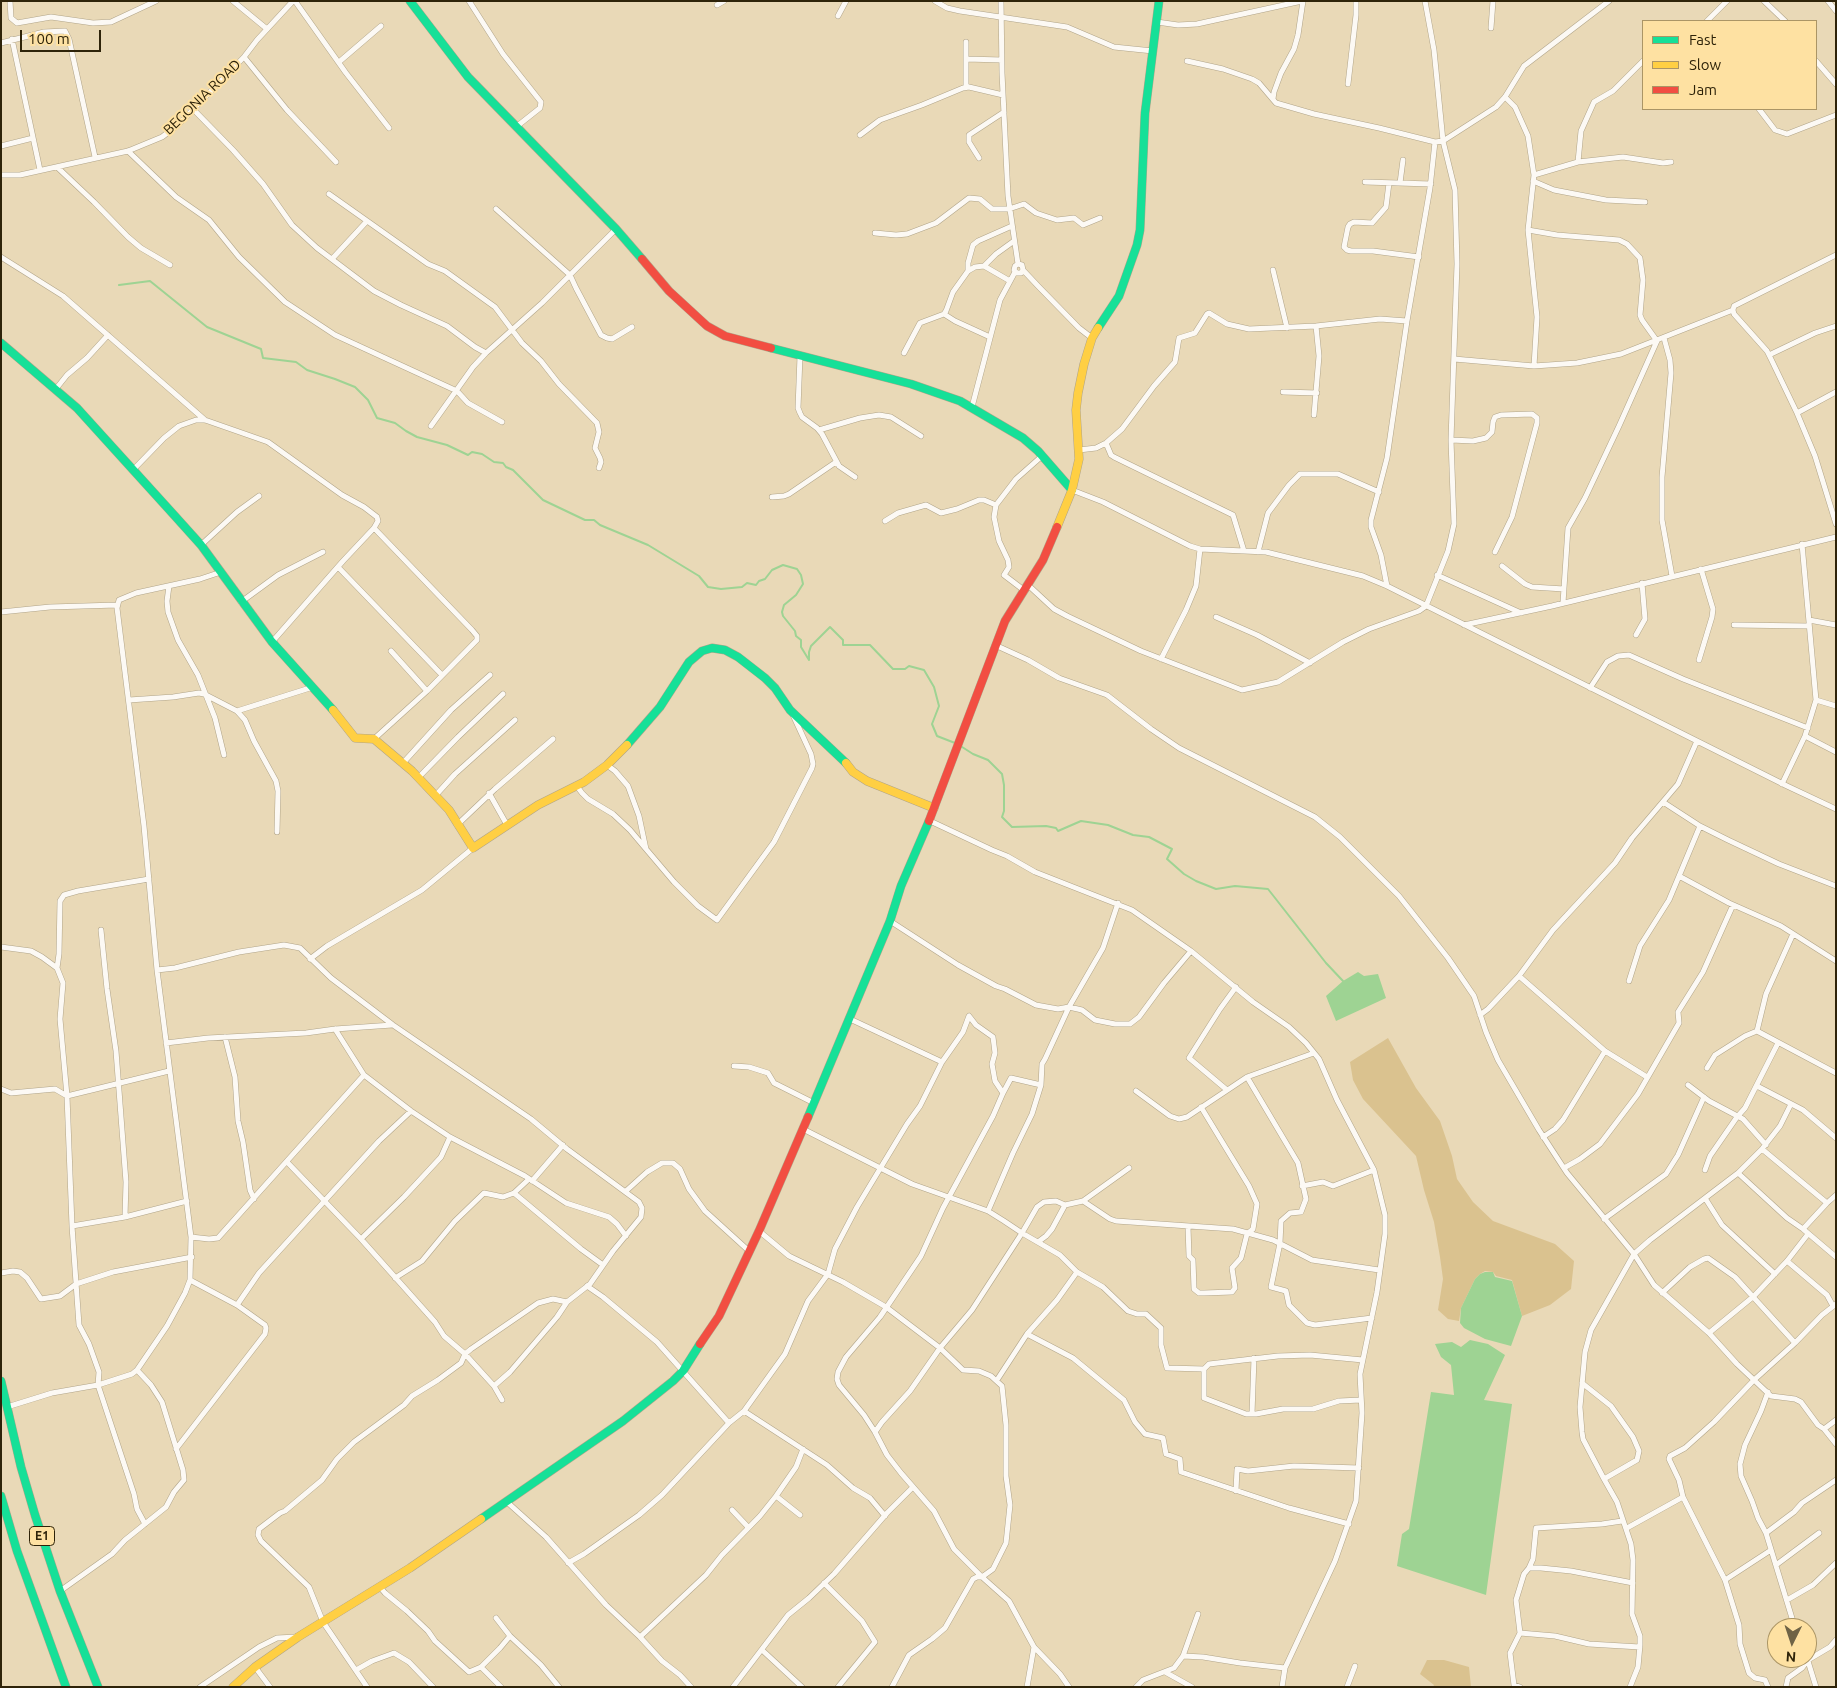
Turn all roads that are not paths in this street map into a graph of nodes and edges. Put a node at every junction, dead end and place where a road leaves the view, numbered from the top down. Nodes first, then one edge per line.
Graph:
1 (10, 1) edge
2 (156, 1) edge
3 (232, 1) edge
4 (294, 1) edge
5 (410, 1) edge
6 (469, 1) edge
7 (724, 1) edge
8 (846, 1) edge
9 (935, 1) edge
10 (1001, 1) edge
11 (1159, 1) edge
12 (1302, 1) edge
13 (1356, 1) edge
14 (1425, 1) edge
15 (1493, 1) edge
16 (1609, 1) edge
17 (1727, 1) edge
18 (1764, 1) edge
19 (1828, 1) edge
20 (717, 5) dead end
21 (1836, 11) edge
22 (838, 16) dead end
23 (1000, 18) junction
24 (1708, 20) edge
25 (1784, 20) edge
26 (1156, 22) junction
27 (382, 26) dead end
28 (1491, 28) dead end
29 (267, 29) junction
30 (12, 39) junction
31 (966, 42) dead end
32 (1, 43) edge
33 (1153, 51) junction
34 (244, 57) junction
35 (966, 59) junction
36 (1002, 60) junction
37 (1187, 61) dead end
38 (339, 62) junction
39 (1817, 62) edge
40 (1642, 63) edge
41 (1348, 84) dead end
42 (1836, 84) edge
43 (966, 87) junction
44 (1003, 95) junction
45 (1506, 97) junction
46 (1273, 99) junction
47 (193, 109) junction
48 (1760, 110) edge
49 (1004, 112) junction
50 (1836, 115) edge
51 (516, 127) junction
52 (388, 128) dead end
53 (860, 135) dead end
54 (33, 138) junction
55 (1443, 141) junction
56 (1435, 142) junction
57 (1, 146) edge
58 (128, 151) junction
59 (96, 157) junction
60 (979, 158) dead end
61 (1403, 160) dead end
62 (336, 162) dead end
63 (1578, 162) junction
64 (1671, 162) dead end
65 (57, 167) junction
66 (40, 170) junction
67 (1, 175) edge
68 (1534, 178) junction
69 (1366, 182) dead end
70 (1389, 183) junction
71 (1400, 183) junction
72 (1431, 184) junction
73 (329, 194) dead end
74 (1646, 202) dead end
75 (496, 209) dead end
76 (1009, 209) junction
77 (1100, 218) dead end
78 (367, 221) junction
79 (1012, 226) junction
80 (616, 229) junction
81 (1528, 230) junction
82 (875, 233) dead end
83 (1014, 242) junction
84 (1836, 254) edge
85 (1418, 256) junction
86 (1, 257) edge
87 (332, 259) junction
88 (1018, 264) junction
89 (170, 265) dead end
90 (984, 266) junction
91 (1023, 270) junction
92 (1273, 270) dead end
93 (968, 272) junction
94 (1015, 272) junction
95 (570, 275) junction
96 (1010, 281) junction
97 (1733, 310) junction
98 (944, 314) junction
99 (1407, 321) junction
100 (1316, 326) junction
101 (1836, 326) edge
102 (632, 327) dead end
103 (1288, 328) junction
104 (512, 331) junction
105 (108, 335) junction
106 (990, 337) junction
107 (1092, 338) junction
108 (1664, 338) junction
109 (1657, 341) junction
110 (1, 343) edge
111 (486, 353) junction
112 (904, 353) dead end
113 (1769, 355) junction
114 (800, 356) junction
115 (1454, 359) junction
116 (1534, 366) junction
117 (55, 390) junction
118 (457, 391) junction
119 (1283, 392) dead end
120 (1836, 392) edge
121 (1317, 393) junction
122 (972, 407) junction
123 (1797, 413) junction
124 (1314, 415) dead end
125 (205, 420) junction
126 (502, 422) dead end
127 (431, 426) dead end
128 (819, 430) junction
129 (922, 436) dead end
130 (1450, 440) junction
131 (1106, 443) junction
132 (1079, 450) junction
133 (1042, 456) junction
134 (836, 462) junction
135 (600, 468) dead end
136 (133, 470) junction
137 (855, 477) dead end
138 (1072, 490) junction
139 (1378, 492) junction
140 (259, 496) dead end
141 (772, 497) dead end
142 (996, 505) junction
143 (885, 520) dead end
144 (1836, 524) edge
145 (374, 528) junction
146 (1836, 537) edge
147 (1802, 544) junction
148 (201, 545) junction
149 (1200, 549) junction
150 (1244, 551) junction
151 (323, 552) dead end
152 (1258, 552) junction
153 (1495, 552) dead end
154 (1502, 566) dead end
155 (338, 567) junction
156 (1701, 569) junction
157 (221, 572) junction
158 (1437, 575) junction
159 (1672, 576) junction
160 (1642, 584) junction
161 (169, 586) junction
162 (1387, 586) junction
163 (1026, 588) junction
164 (1564, 589) junction
165 (241, 602) junction
166 (1563, 603) junction
167 (117, 605) junction
168 (1426, 606) junction
169 (1, 612) edge
170 (1522, 613) junction
171 (1216, 617) dead end
172 (1808, 620) junction
173 (1463, 625) junction
174 (1734, 625) dead end
175 (1836, 625) edge
176 (1809, 626) junction
177 (1636, 635) dead end
178 (272, 642) junction
179 (995, 645) junction
180 (391, 651) dead end
181 (1161, 659) junction
182 (1699, 660) dead end
183 (1310, 663) junction
184 (442, 675) junction
185 (490, 675) dead end
186 (312, 687) junction
187 (1590, 688) junction
188 (427, 691) junction
189 (204, 694) junction
190 (503, 694) dead end
191 (129, 700) junction
192 (1816, 700) junction
193 (1836, 706) edge
194 (790, 710) junction
195 (237, 711) junction
196 (515, 720) dead end
197 (1808, 728) junction
198 (1806, 736) junction
199 (374, 739) junction
200 (553, 739) dead end
201 (1697, 741) junction
202 (1836, 752) edge
203 (224, 755) dead end
204 (403, 763) junction
205 (607, 765) junction
206 (418, 778) junction
207 (1782, 784) junction
208 (576, 785) junction
209 (490, 793) junction
210 (436, 795) junction
211 (1663, 802) junction
212 (934, 808) junction
213 (1836, 809) edge
214 (928, 820) junction
215 (457, 825) junction
216 (507, 825) junction
217 (1700, 826) junction
218 (277, 832) dead end
219 (473, 848) junction
220 (646, 849) junction
221 (1680, 876) junction
222 (148, 879) junction
223 (1836, 886) edge
224 (1118, 903) junction
225 (1733, 905) junction
226 (890, 921) junction
227 (101, 930) dead end
228 (1793, 934) junction
229 (1, 947) edge
230 (1191, 951) junction
231 (310, 960) junction
232 (1836, 961) edge
233 (56, 968) junction
234 (157, 970) junction
235 (1518, 976) junction
236 (1628, 981) dead end
237 (1236, 987) junction
238 (1069, 1007) junction
239 (1480, 1015) junction
240 (850, 1019) junction
241 (393, 1025) junction
242 (335, 1029) junction
243 (1757, 1031) junction
244 (225, 1037) junction
245 (166, 1043) junction
246 (1778, 1043) junction
247 (1605, 1051) junction
248 (1314, 1053) junction
249 (942, 1062) junction
250 (734, 1066) dead end
251 (1707, 1068) dead end
252 (169, 1071) junction
253 (1836, 1073) edge
254 (364, 1075) junction
255 (1247, 1077) junction
256 (1647, 1077) junction
257 (118, 1084) junction
258 (1041, 1085) junction
259 (1688, 1085) dead end
260 (1757, 1086) junction
261 (1, 1089) edge
262 (1227, 1090) junction
263 (1136, 1091) dead end
264 (1003, 1092) junction
265 (67, 1096) junction
266 (1704, 1097) junction
267 (814, 1103) junction
268 (1791, 1104) junction
269 (1201, 1108) junction
270 (411, 1111) junction
271 (1737, 1117) junction
272 (803, 1129) junction
273 (450, 1137) junction
274 (1543, 1137) junction
275 (1836, 1138) edge
276 (563, 1145) junction
277 (1764, 1147) junction
278 (287, 1162) junction
279 (1130, 1168) dead end
280 (1564, 1168) junction
281 (881, 1169) junction
282 (1374, 1170) junction
283 (1705, 1170) dead end
284 (1738, 1173) junction
285 (530, 1180) junction
286 (1302, 1186) junction
287 (626, 1191) junction
288 (514, 1193) junction
289 (1836, 1195) edge
290 (950, 1197) junction
291 (1705, 1198) junction
292 (254, 1199) junction
293 (187, 1201) junction
294 (326, 1201) junction
295 (1083, 1201) junction
296 (1826, 1203) junction
297 (1065, 1205) junction
298 (988, 1211) junction
299 (125, 1217) junction
300 (1604, 1219) junction
301 (72, 1226) junction
302 (1188, 1227) junction
303 (1803, 1229) junction
304 (759, 1231) junction
305 (1022, 1233) junction
306 (1247, 1234) junction
307 (1808, 1234) junction
308 (626, 1236) junction
309 (191, 1237) junction
310 (361, 1239) junction
311 (1038, 1242) junction
312 (1280, 1243) junction
313 (749, 1251) junction
314 (1634, 1254) junction
315 (192, 1257) junction
316 (1836, 1257) edge
317 (1787, 1261) junction
318 (603, 1265) junction
319 (1379, 1270) junction
320 (1078, 1272) junction
321 (1, 1274) edge
322 (828, 1274) junction
323 (1775, 1274) junction
324 (395, 1278) junction
325 (190, 1280) junction
326 (76, 1284) junction
327 (586, 1286) junction
328 (1662, 1293) junction
329 (1754, 1296) junction
330 (568, 1302) junction
331 (237, 1305) junction
332 (1834, 1305) edge
333 (886, 1307) junction
334 (1372, 1318) junction
335 (1710, 1333) junction
336 (1026, 1334) junction
337 (1795, 1343) junction
338 (940, 1348) junction
339 (465, 1354) junction
340 (1254, 1358) junction
341 (1362, 1360) junction
342 (1204, 1369) junction
343 (137, 1370) junction
344 (684, 1371) junction
345 (997, 1380) junction
346 (1754, 1380) junction
347 (1, 1381) edge
348 (1582, 1383) junction
349 (98, 1385) junction
350 (494, 1386) junction
351 (1768, 1392) junction
352 (502, 1400) dead end
353 (1362, 1400) junction
354 (4, 1402) edge
355 (744, 1411) junction
356 (1252, 1414) junction
357 (1836, 1420) edge
358 (729, 1423) junction
359 (1824, 1429) junction
360 (875, 1432) junction
361 (1836, 1444) edge
362 (176, 1449) junction
363 (803, 1449) junction
364 (1359, 1468) junction
365 (1604, 1479) junction
366 (1836, 1480) edge
367 (913, 1487) junction
368 (1236, 1491) junction
369 (1, 1496) edge
370 (776, 1496) junction
371 (1683, 1497) junction
372 (507, 1502) junction
373 (732, 1510) dead end
374 (800, 1515) dead end
375 (885, 1516) junction
376 (1622, 1521) junction
377 (145, 1524) junction
378 (1349, 1524) junction
379 (748, 1527) junction
380 (1627, 1528) junction
381 (1766, 1533) junction
382 (1819, 1533) dead end
383 (1771, 1550) junction
384 (568, 1563) junction
385 (1836, 1563) edge
386 (1776, 1565) junction
387 (1529, 1568) junction
388 (982, 1578) junction
389 (1725, 1580) junction
390 (824, 1583) junction
391 (1633, 1583) junction
392 (380, 1587) junction
393 (60, 1591) junction
394 (1787, 1600) junction
395 (1198, 1614) dead end
396 (496, 1618) dead end
397 (1792, 1618) edge
398 (323, 1622) junction
399 (1520, 1633) junction
400 (510, 1636) junction
401 (298, 1637) junction
402 (640, 1637) junction
403 (1836, 1640) edge
404 (1034, 1647) junction
405 (1640, 1647) junction
406 (762, 1650) junction
407 (1817, 1654) edge
408 (1183, 1656) junction
409 (1355, 1666) dead end
410 (255, 1667) junction
411 (481, 1667) junction
412 (1285, 1668) junction
413 (1802, 1668) edge
414 (1811, 1668) edge
415 (356, 1670) junction
416 (1165, 1672) junction
417 (66, 1687) edge
418 (98, 1687) edge
419 (200, 1687) edge
420 (233, 1687) edge
421 (270, 1687) edge
422 (367, 1687) edge
423 (433, 1687) edge
424 (500, 1687) edge
425 (559, 1687) edge
426 (691, 1687) edge
427 (733, 1687) edge
428 (802, 1687) edge
429 (838, 1687) edge
430 (892, 1687) edge
431 (1027, 1687) edge
432 (1069, 1687) edge
433 (1136, 1687) edge
434 (1192, 1687) edge
435 (1282, 1687) edge
436 (1347, 1687) edge
437 (1520, 1687) edge
438 (1630, 1687) edge
439 (1768, 1687) edge
440 (1786, 1687) edge
441 (1816, 1687) edge

1 - 2 street
3 - 29 street
4 - 29 street, BEGONIA ROAD
4 - 38 street
5 - 51 main road
6 - 51 street
7 - 20 street
8 - 22 street
9 - 23 street
10 - 23 street
11 - 26 main road
12 - 26 street
12 - 46 street
13 - 41 street
14 - 55 street
15 - 28 street
16 - 45 street
17 - 24 street
18 - 25 street
19 - 21 street
23 - 33 street
23 - 36 street
26 - 33 main road
27 - 38 street
29 - 34 street, BEGONIA ROAD
30 - 32 street
30 - 54 street
30 - 59 street
31 - 35 street
33 - 107 main road
34 - 47 street, BEGONIA ROAD
34 - 62 street
35 - 36 street
35 - 43 street
36 - 44 street
37 - 46 street
38 - 52 street
39 - 42 street
40 - 63 street
43 - 44 street
43 - 53 street
44 - 49 street
45 - 55 street
45 - 68 street
46 - 56 street
47 - 58 street, BEGONIA ROAD
47 - 87 street
48 - 50 street
49 - 60 street
49 - 76 street
51 - 80 main road
54 - 57 street
54 - 66 street
55 - 56 street
55 - 115 street
56 - 72 street
58 - 59 street, BEGONIA ROAD
58 - 118 street
59 - 65 street, BEGONIA ROAD
61 - 71 street
63 - 64 street
63 - 68 street
65 - 66 street, BEGONIA ROAD
65 - 89 street
66 - 67 street, BEGONIA ROAD
68 - 74 street
68 - 81 street
69 - 70 street
70 - 71 street
70 - 85 street
71 - 72 street
72 - 85 street
73 - 78 street
75 - 95 street
76 - 77 street
76 - 79 street
76 - 82 street
78 - 87 street
78 - 104 street
79 - 83 street
79 - 93 street
80 - 95 street
80 - 114 main road
81 - 109 street
81 - 116 street
83 - 88 street
83 - 90 street
84 - 97 street
85 - 99 street
86 - 105 street
87 - 111 street
88 - 91 street
88 - 94 street
90 - 93 street
90 - 96 street
91 - 94 street
91 - 107 street
92 - 103 street
93 - 98 street
94 - 96 street
95 - 102 street
95 - 104 street
96 - 106 street
97 - 108 street
97 - 113 street
98 - 106 street
98 - 112 street
99 - 100 street
99 - 139 street
100 - 103 street
100 - 121 street
101 - 113 street
103 - 131 street
104 - 111 street
104 - 135 street
105 - 117 street
105 - 125 street
106 - 122 street
107 - 132 main road
108 - 109 street
108 - 159 street
109 - 116 street
109 - 164 street
110 - 117 main road
111 - 118 street
113 - 123 street
114 - 122 main road
114 - 128 street
115 - 116 street
115 - 130 street
117 - 136 main road
118 - 126 street
118 - 127 street
119 - 121 street
120 - 123 street
121 - 124 street
122 - 133 main road
123 - 144 street
125 - 136 street
125 - 145 street
128 - 129 street
128 - 134 street
130 - 153 street
130 - 158 street
131 - 132 street
131 - 150 street
132 - 138 main road
133 - 138 main road
133 - 142 street
134 - 137 street
134 - 141 street
136 - 148 main road
138 - 149 street
138 - 163 main road
139 - 152 street
139 - 162 street
140 - 148 street
142 - 143 street
142 - 163 street
145 - 155 street
145 - 184 street
146 - 147 street
147 - 156 street
147 - 172 street
148 - 157 main road
149 - 150 street
149 - 181 street
150 - 152 street
151 - 165 street
152 - 162 street
154 - 164 street
155 - 178 street
155 - 184 street
156 - 159 street
156 - 182 street
157 - 161 street
157 - 165 main road
158 - 168 street
158 - 170 street
159 - 160 street
160 - 166 street
160 - 177 street
161 - 167 street
161 - 189 street
162 - 168 street
163 - 179 main road
163 - 181 street
164 - 166 street
165 - 178 main road
166 - 170 street
167 - 169 street
167 - 191 street
168 - 173 street
168 - 183 street
170 - 173 street
171 - 183 street
172 - 175 street
172 - 176 street
173 - 187 street
174 - 176 street
176 - 192 street
178 - 186 main road
179 - 212 main road
179 - 239 street
180 - 188 street
181 - 183 street
184 - 188 street
185 - 204 street
186 - 195 street
186 - 199 main road
187 - 197 street
187 - 201 street
188 - 199 street
189 - 191 street
189 - 195 street
189 - 203 street
190 - 206 street
191 - 222 street
192 - 193 street
192 - 197 street
194 - 205 main road
194 - 212 main road
194 - 220 street
195 - 218 street
196 - 210 street
197 - 198 street
198 - 202 street
198 - 207 street
199 - 204 main road
200 - 209 street
201 - 207 street
201 - 211 street
204 - 206 main road
205 - 208 main road
205 - 220 street
206 - 210 main road
207 - 213 street
208 - 216 main road
208 - 220 street
209 - 215 street
209 - 216 street
210 - 215 main road
211 - 217 street
211 - 235 street
212 - 214 main road
214 - 224 street
214 - 226 main road
215 - 219 main road
216 - 219 main road
217 - 221 street
217 - 223 street
219 - 231 street
221 - 225 street
221 - 236 street
222 - 233 street
222 - 234 street
224 - 230 street
224 - 238 street
225 - 228 street
225 - 256 street
226 - 238 street
226 - 240 main road
227 - 257 street
228 - 232 street
228 - 243 street
229 - 233 street
230 - 237 street
230 - 238 street
231 - 234 street
231 - 241 street
233 - 265 street
234 - 245 street
235 - 239 street
235 - 247 street
237 - 248 street
237 - 262 street
238 - 258 street
239 - 274 street
240 - 249 street
240 - 267 main road
241 - 242 street
241 - 276 street
242 - 244 street
242 - 254 street
243 - 246 street
243 - 251 street
244 - 245 street
244 - 292 street
245 - 252 street
246 - 253 street
246 - 260 street
247 - 256 street
247 - 274 street
248 - 255 street
248 - 282 street
249 - 264 street
249 - 281 street
250 - 267 street
252 - 257 street
252 - 293 street
254 - 270 street
254 - 278 street
255 - 262 street
255 - 286 street
256 - 280 street
257 - 265 street
257 - 299 street
258 - 264 street
258 - 298 street
259 - 266 street
260 - 268 street
260 - 271 street
261 - 265 street
262 - 269 street
263 - 269 street
264 - 290 street
265 - 301 street
266 - 271 street
266 - 300 street
267 - 272 main road
268 - 275 street
268 - 277 street
269 - 306 street
270 - 273 street
270 - 294 street
271 - 277 street
271 - 283 street
272 - 281 street
272 - 304 main road
273 - 285 street
273 - 310 street
274 - 280 street
276 - 285 street
276 - 287 street
277 - 284 street
277 - 296 street
278 - 292 street
278 - 294 street
279 - 295 street
280 - 300 street
281 - 290 street
281 - 322 street
282 - 286 street
282 - 319 street
284 - 291 street
284 - 303 street
285 - 288 street
285 - 308 street
286 - 312 street
287 - 308 street
287 - 313 street
288 - 318 street
288 - 324 street
289 - 296 street
290 - 298 street
290 - 333 street
291 - 314 street
291 - 323 street
292 - 309 street
293 - 299 street
293 - 309 street
294 - 310 street
294 - 331 street
295 - 297 street
295 - 302 street
296 - 303 street
297 - 305 street
297 - 311 street
298 - 305 street
299 - 301 street
300 - 314 street
301 - 326 street
302 - 306 street
302 - 306 street
303 - 307 street
304 - 313 main road
304 - 322 street
305 - 311 street
305 - 338 street
306 - 312 street
307 - 316 street
307 - 317 street
308 - 318 street
309 - 315 street
310 - 324 street
311 - 320 street
312 - 319 street
312 - 334 street
313 - 344 main road
314 - 328 street
314 - 348 street
315 - 325 street
315 - 326 street
317 - 323 street
317 - 332 street
318 - 327 street
319 - 334 street
320 - 336 street
320 - 342 street
321 - 326 street
322 - 333 street
322 - 355 street
323 - 329 street
324 - 339 street
325 - 331 street
325 - 343 street
326 - 349 street
327 - 330 street
327 - 344 street
328 - 329 street
328 - 335 street
329 - 335 street
329 - 337 street
330 - 339 street
330 - 350 street
331 - 362 street
332 - 337 street
333 - 338 street
333 - 360 street
334 - 341 street
335 - 346 street
336 - 345 street
336 - 368 street
337 - 346 street
338 - 345 street
338 - 360 street
339 - 350 street
339 - 398 street
340 - 341 street
340 - 342 street
340 - 356 street
341 - 353 street
342 - 356 street
343 - 349 street
343 - 362 street
344 - 358 street
344 - 372 main road
345 - 388 street
346 - 351 street
346 - 371 street
347 - 354 main road, E1
348 - 365 street
348 - 365 street
349 - 354 street
349 - 377 street
350 - 352 street
351 - 359 street
351 - 381 street
353 - 356 street
353 - 364 street
354 - 393 main road, E1
355 - 358 street
355 - 363 street
357 - 359 street
358 - 384 street
359 - 361 street
360 - 367 street
362 - 377 street
363 - 370 street
363 - 375 street
364 - 368 street
364 - 378 street
365 - 376 street
366 - 381 street
367 - 375 street
367 - 388 street
368 - 378 street
369 - 417 main road, E1
370 - 374 street
370 - 379 street
371 - 380 street
371 - 389 street
372 - 384 street
372 - 392 main road
373 - 379 street
375 - 390 street
376 - 380 street
376 - 387 street
377 - 393 street
378 - 412 street
379 - 402 street
380 - 391 street
381 - 383 street
382 - 386 street
383 - 386 street
383 - 389 street
384 - 402 street
385 - 394 street
386 - 394 street
387 - 391 street
387 - 399 street
388 - 404 street
388 - 430 street
389 - 439 street
390 - 406 street
390 - 429 street
391 - 405 street
392 - 398 main road
392 - 411 street
393 - 418 main road, E1
394 - 397 street
395 - 408 street
396 - 400 street
398 - 401 main road
398 - 415 street
399 - 405 street
399 - 437 street
400 - 411 street
400 - 425 street
401 - 410 main road
401 - 419 street
402 - 426 street
403 - 407 street
404 - 431 street
404 - 432 street
405 - 438 street
406 - 427 street
406 - 428 street
408 - 412 street
408 - 416 street
409 - 436 street
410 - 420 main road
410 - 421 street
411 - 424 street
412 - 435 street
413 - 440 street
414 - 441 street
415 - 422 street
415 - 423 street
416 - 433 street
416 - 434 street

